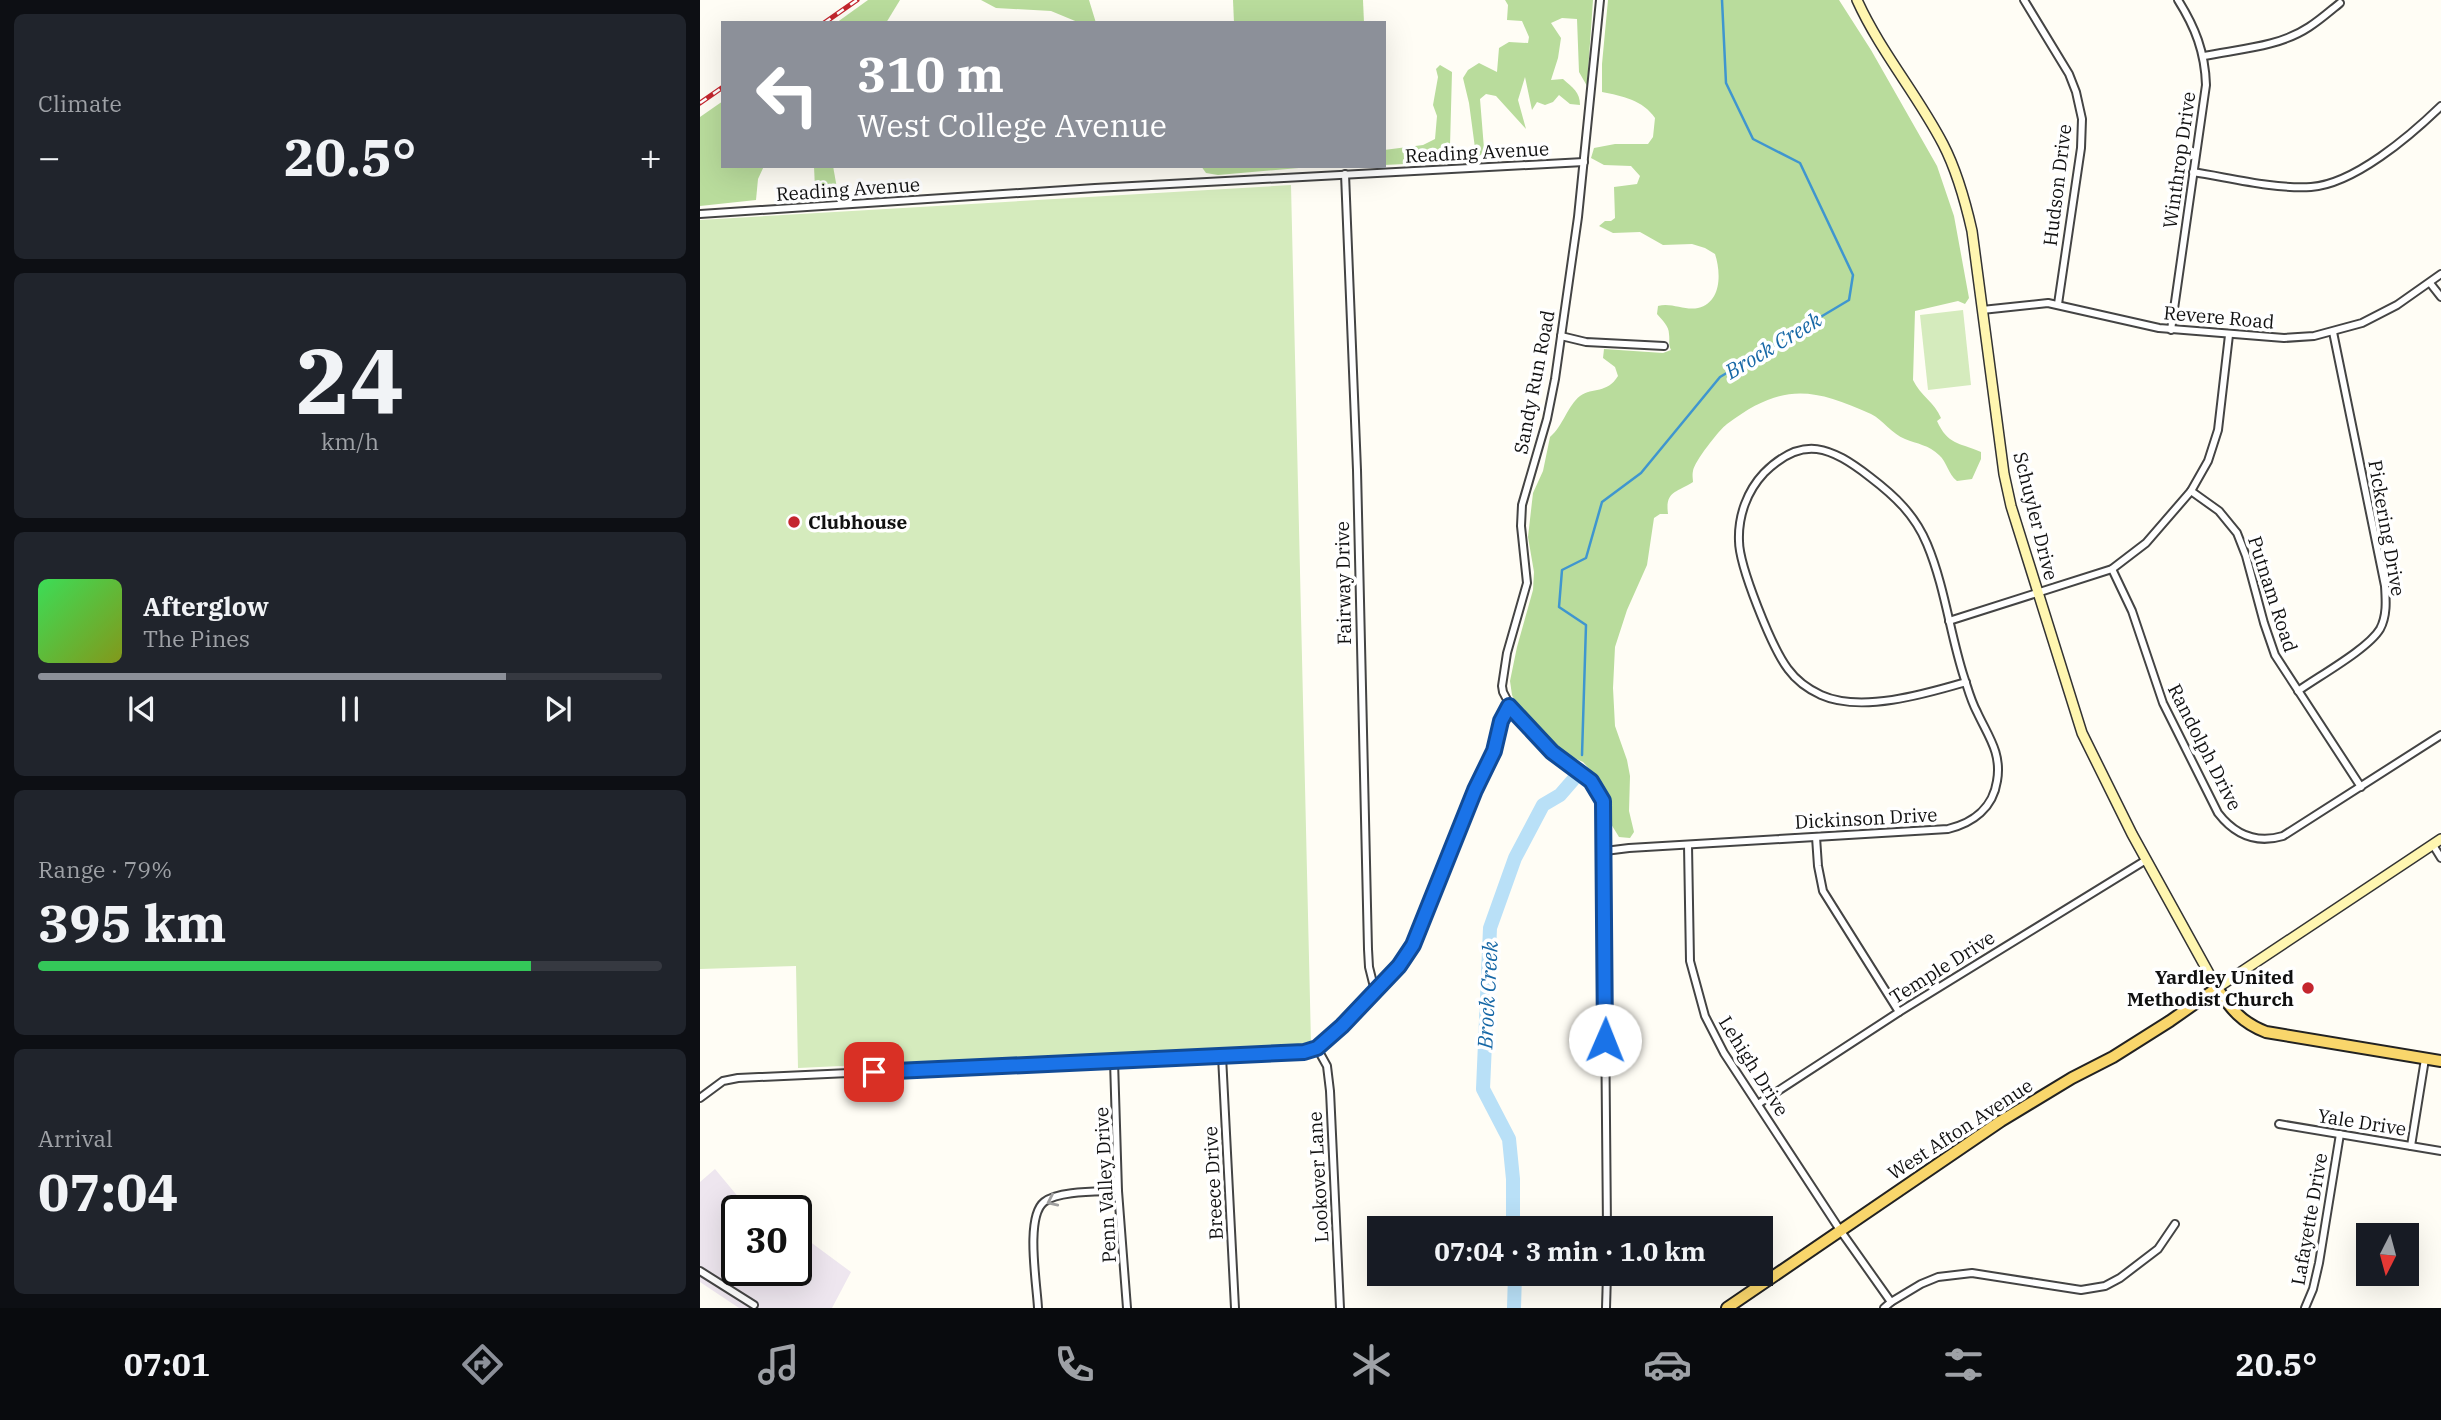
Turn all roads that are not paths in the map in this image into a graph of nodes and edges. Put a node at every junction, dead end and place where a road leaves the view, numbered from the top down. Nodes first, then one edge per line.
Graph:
1 (1600, 0) edge
2 (1857, 0) edge
3 (2024, 0) edge
4 (2178, 0) edge
5 (2340, 3) dead end
6 (2204, 56) junction
7 (2441, 106) edge
8 (1584, 162) junction
9 (2193, 172) junction
10 (1345, 174) junction
11 (700, 214) edge
12 (2441, 274) edge
13 (2430, 283) junction
14 (2441, 298) edge
15 (2058, 304) junction
16 (1982, 310) junction
17 (2171, 330) junction
18 (2333, 331) junction
19 (2229, 335) junction
20 (1561, 336) junction
21 (1664, 346) dead end
22 (2191, 491) junction
23 (2112, 569) junction
24 (2038, 593) junction
25 (1949, 621) junction
26 (1966, 682) junction
27 (2298, 691) junction
28 (1509, 706) junction
29 (2441, 735) edge
30 (2361, 787) junction
31 (1816, 836) junction
32 (2437, 842) edge
33 (1688, 845) junction
34 (1605, 851) junction
35 (2441, 858) edge
36 (2146, 860) junction
37 (2217, 988) junction
38 (1376, 991) junction
39 (1899, 1012) junction
40 (1317, 1048) junction
41 (1222, 1056) junction
42 (2425, 1059) junction
43 (1114, 1061) junction
44 (2441, 1061) edge
45 (700, 1098) edge
46 (1758, 1104) junction
47 (2279, 1124) dead end
48 (2340, 1134) junction
49 (2411, 1146) junction
50 (2441, 1150) edge
51 (1118, 1191) junction
52 (1607, 1216) edge
53 (2175, 1224) dead end
54 (1840, 1230) junction
55 (700, 1271) edge
56 (1607, 1286) edge
57 (1891, 1302) junction
58 (754, 1305) dead end
59 (1038, 1308) edge
60 (1127, 1308) edge
61 (1235, 1308) edge
62 (1340, 1308) edge
63 (1606, 1308) edge
64 (1727, 1308) edge
65 (1884, 1308) edge
66 (2305, 1308) edge

1 - 8 street, Sandy Run Road
2 - 16 street, Schuyler Drive
3 - 15 street, Hudson Drive
4 - 6 street, Winthrop Drive
5 - 6 street
6 - 9 street, Winthrop Drive
7 - 9 street
8 - 10 street, Reading Avenue
8 - 20 street, Sandy Run Road
9 - 17 street, Winthrop Drive
10 - 11 street, Reading Avenue
10 - 38 street, Fairway Drive
12 - 13 street, Revere Road
13 - 14 street
13 - 18 street, Revere Road
15 - 16 street, Revere Road
15 - 17 street, Revere Road
16 - 24 street, Schuyler Drive
17 - 19 street, Revere Road
18 - 19 street, Revere Road
18 - 27 street, Pickering Drive
19 - 22 street
20 - 21 street
20 - 28 street, Sandy Run Road
22 - 23 street
22 - 27 street, Putnam Road
23 - 24 street
23 - 30 street, Randolph Drive
24 - 25 street
24 - 36 street, Schuyler Drive
25 - 26 street, Dickinson Drive
25 - 26 street, Dickinson Drive
26 - 31 street, Dickinson Drive
27 - 30 street, Putnam Road
28 - 34 street
28 - 38 street
29 - 30 street, Randolph Drive
31 - 33 street, Dickinson Drive
31 - 39 street
32 - 35 street
32 - 37 street
33 - 34 street, Dickinson Drive
33 - 46 street, Lehigh Drive
34 - 52 street
36 - 37 street, Schuyler Drive
36 - 39 street, Temple Drive
37 - 42 main road
37 - 54 main road, West Afton Avenue
38 - 40 street
39 - 46 street, Temple Drive
40 - 41 street
40 - 62 street, Lookover Lane
41 - 43 street
41 - 61 street, Breece Drive
42 - 44 main road
42 - 49 street
43 - 45 street
43 - 51 street, Penn Valley Drive
46 - 54 street, Lehigh Drive
47 - 48 street, Yale Drive
48 - 49 street, Yale Drive
48 - 66 street, Lafayette Drive
49 - 50 street, Yale Drive
51 -> 59 street
51 - 60 street, Penn Valley Drive
53 - 57 street
54 - 57 street, Lehigh Drive
54 - 64 main road, West Afton Avenue
55 - 58 street
56 - 63 street
57 - 65 street

